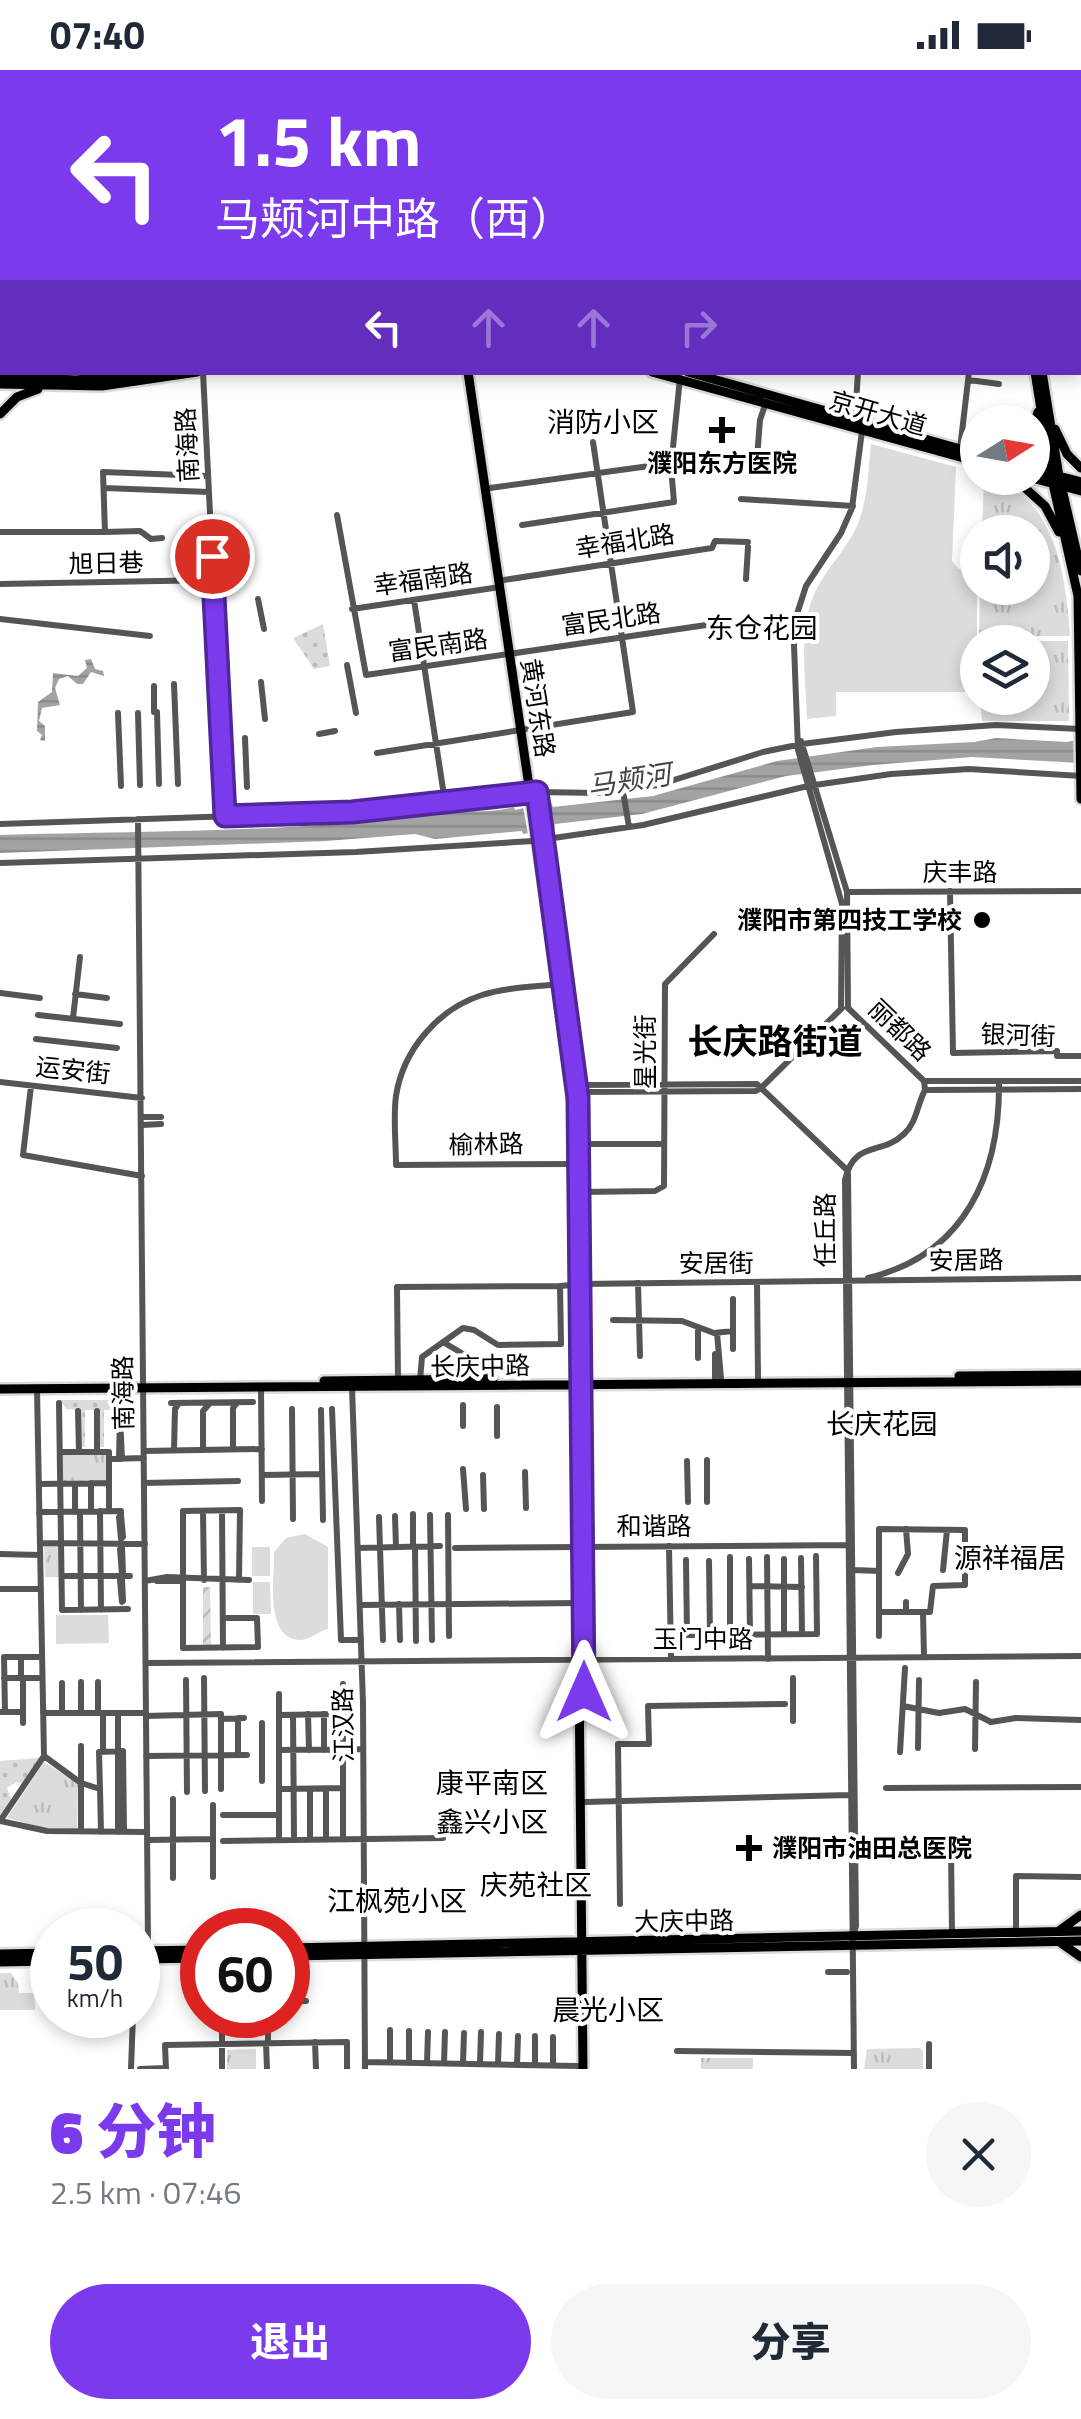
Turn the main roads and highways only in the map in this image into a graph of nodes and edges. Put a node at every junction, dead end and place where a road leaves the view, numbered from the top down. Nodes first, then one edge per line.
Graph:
1 (35, 375) edge
2 (119, 375) edge
3 (180, 375) edge
4 (470, 375) edge
5 (471, 375) edge
6 (684, 375) edge
7 (1039, 375) edge
8 (0, 381) edge
9 (52, 383) junction
10 (1042, 392) junction
11 (1038, 405) edge
12 (0, 414) edge
13 (960, 448) edge
14 (960, 457) edge
15 (1081, 468) edge
16 (1050, 477) edge
17 (1050, 480) edge
18 (1056, 480) junction
19 (1081, 482) edge
20 (1081, 491) edge
21 (1033, 495) edge
22 (1068, 552) junction
23 (1081, 570) edge
24 (502, 584) junction
25 (1080, 726) edge
26 (1080, 738) edge
27 (1080, 765) edge
28 (1081, 776) edge
29 (1081, 799) edge
30 (541, 836) junction
31 (576, 1088) junction
32 (1081, 1378) edge
33 (848, 1380) junction
34 (485, 1382) junction
35 (579, 1382) junction
36 (352, 1384) junction
37 (143, 1385) junction
38 (0, 1386) edge
39 (581, 1547) junction
40 (582, 1660) junction
41 (1081, 1916) edge
42 (1081, 1932) edge
43 (1057, 1937) junction
44 (853, 1942) junction
45 (1081, 1942) edge
46 (584, 1947) junction
47 (310, 1949) edge
48 (365, 1950) junction
49 (30, 1953) edge
50 (0, 1954) edge
51 (310, 1954) edge
52 (1081, 1957) edge
53 (30, 1961) edge
54 (0, 1962) edge
55 (583, 2068) edge

1 - 9 main road
2 - 9 main road
3 - 9 main road
4 - 24 main road, 黄河东路
5 - 24 main road, 黄河东路
6 - 13 main road, 京开大道
6 - 14 main road, 京开大道
7 - 10 main road
8 - 9 main road
9 - 12 main road
10 - 11 main road
10 - 15 main road
10 - 18 main road
16 - 18 main road
17 - 18 main road
18 - 19 main road
18 - 20 main road
18 - 22 main road
18 - 23 main road
21 - 22 main road
22 - 25 main road
24 - 30 main road, 黄河东路
25 - 26 main road
26 - 27 main road
27 - 28 main road
28 - 29 main road
30 - 31 main road, 黄河东路
30 - 31 main road, 黄河东路
31 - 35 main road, 黄河东路
31 - 35 main road, 黄河东路
32 - 33 main road, 长庆中路
33 - 35 main road, 长庆中路
33 - 35 main road, 长庆中路
34 - 35 main road, 长庆中路
34 - 36 main road, 长庆中路
34 - 36 main road, 长庆中路
35 - 39 main road, 黄河东路
36 - 37 main road, 长庆中路
36 - 37 main road, 长庆中路
37 - 38 main road, 长庆中路
37 - 38 main road, 长庆中路
39 - 40 main road, 黄河东路
39 - 40 main road, 黄河东路
40 - 46 main road, 黄河东路
40 - 46 main road, 黄河东路
41 - 43 main road
42 - 43 main road, 大庆中路
43 - 44 main road, 大庆中路
43 - 44 main road, 大庆中路
43 - 45 main road, 大庆中路
43 - 52 main road
44 - 46 main road, 大庆中路
46 - 48 main road, 大庆中路
46 - 55 main road, 黄河东路
47 - 48 main road, 大庆中路
48 - 51 main road, 大庆中路
49 - 50 main road
53 - 54 main road

